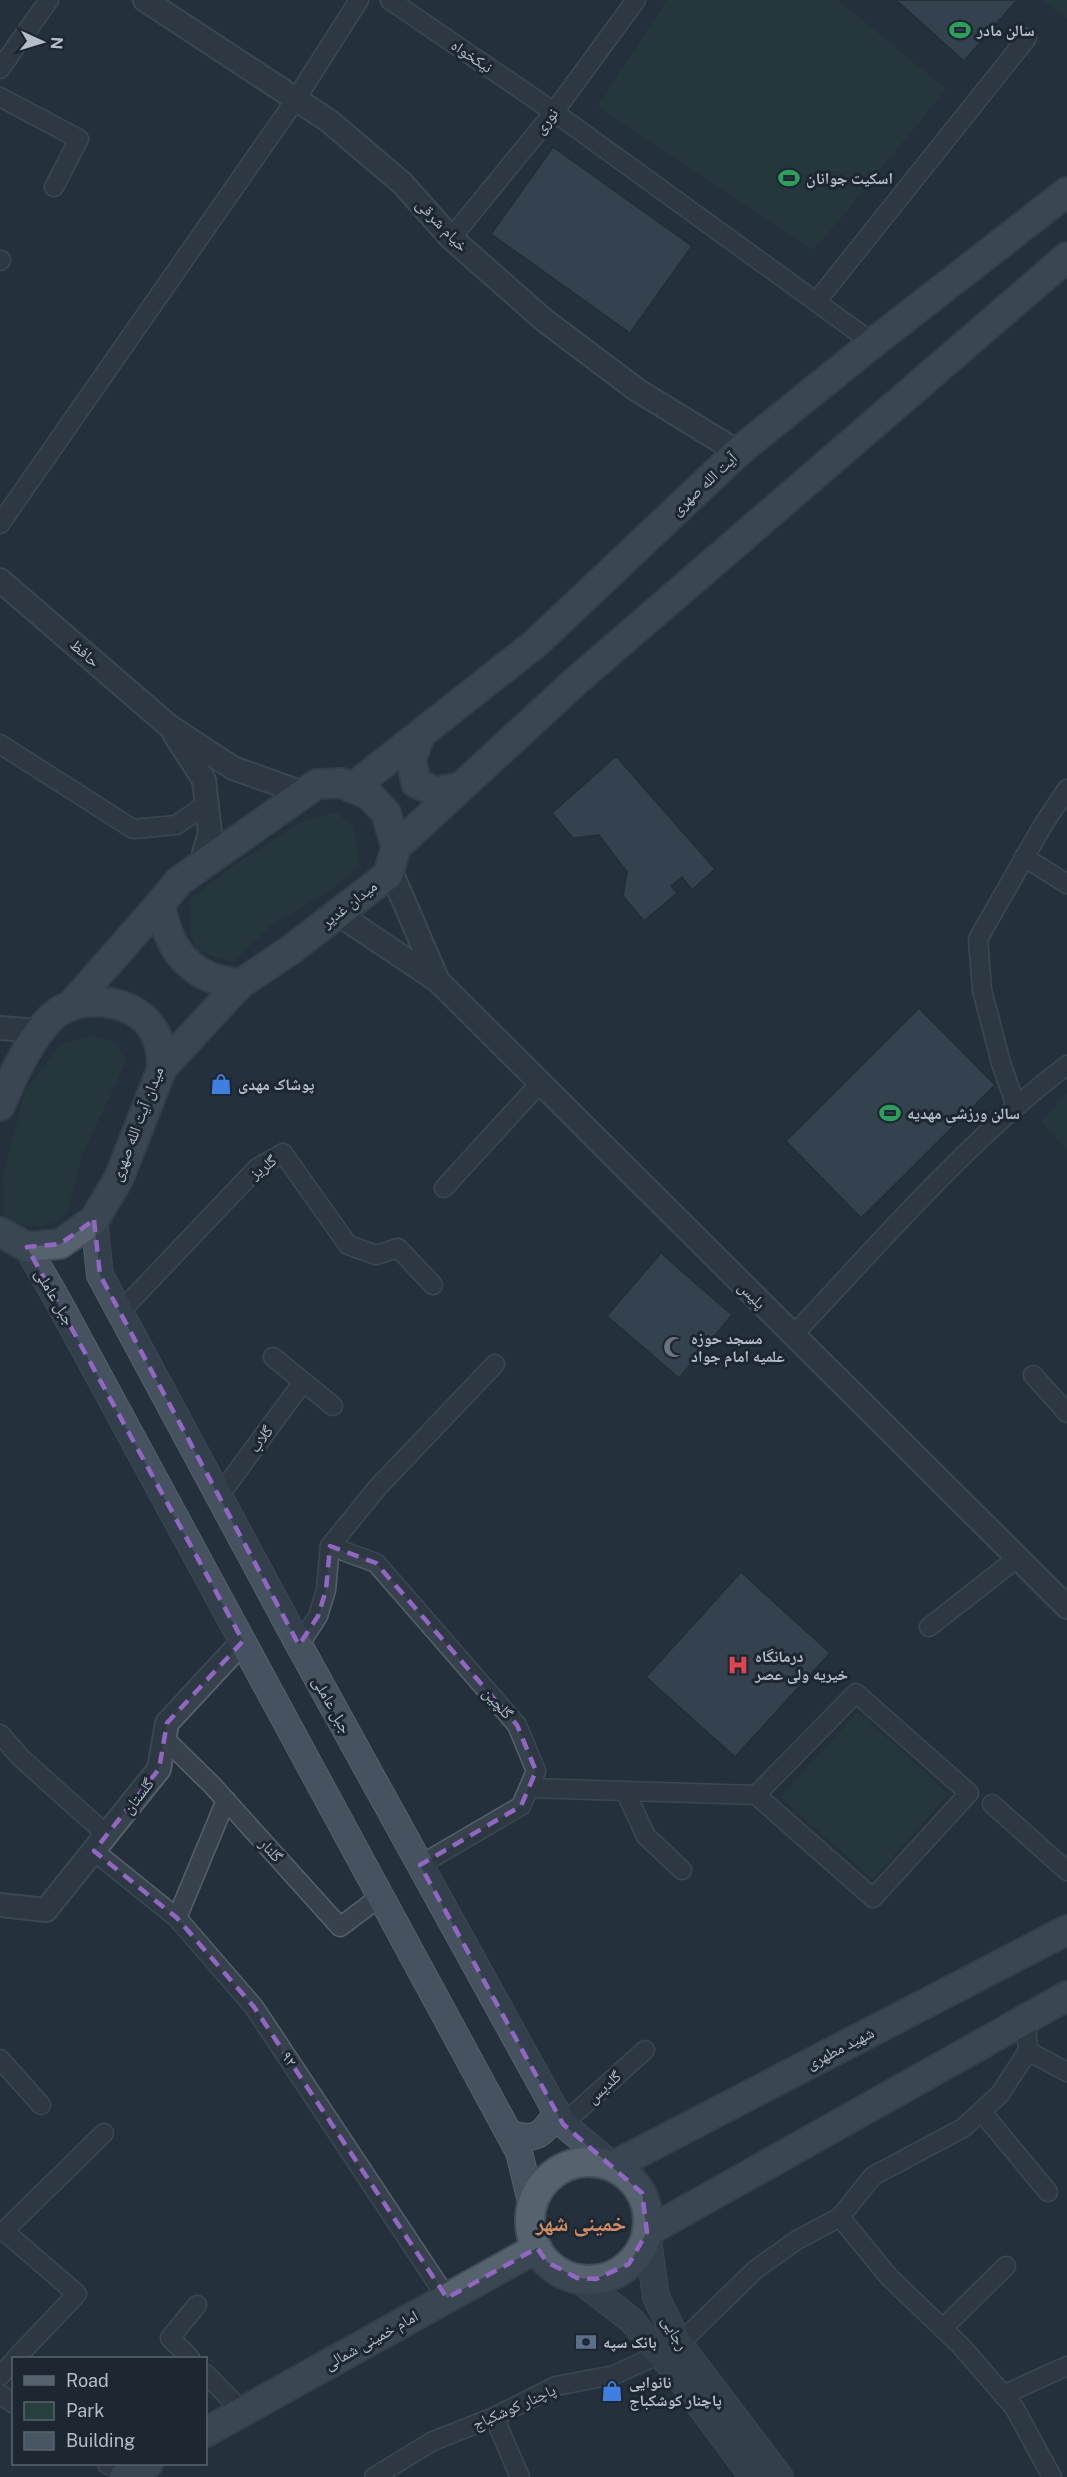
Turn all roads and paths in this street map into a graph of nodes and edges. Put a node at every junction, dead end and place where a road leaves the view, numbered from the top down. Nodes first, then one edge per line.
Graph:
1 (49, 0) edge
2 (145, 0) edge
3 (359, 0) edge
4 (390, 0) edge
5 (627, 3) edge
6 (1027, 38) dead end
7 (0, 69) edge
8 (0, 97) edge
9 (296, 99) junction
10 (554, 112) junction
11 (54, 187) dead end
12 (1067, 192) edge
13 (451, 238) junction
14 (1067, 257) edge
15 (816, 302) junction
16 (873, 343) junction
17 (738, 452) junction
18 (0, 524) edge
19 (0, 580) edge
20 (169, 726) junction
21 (421, 734) junction
22 (0, 744) edge
23 (460, 787) junction
24 (352, 788) junction
25 (1067, 789) edge
26 (303, 793) junction
27 (207, 804) junction
28 (1024, 857) junction
29 (393, 858) junction
30 (200, 867) junction
31 (1067, 884) edge
32 (160, 904) junction
33 (338, 914) junction
34 (438, 981) junction
35 (240, 984) junction
36 (73, 1003) junction
37 (0, 1028) edge
38 (41, 1030) junction
39 (1067, 1065) edge
40 (162, 1068) junction
41 (540, 1083) junction
42 (0, 1106) edge
43 (1016, 1106) junction
44 (444, 1188) dead end
45 (94, 1220) junction
46 (0, 1232) edge
47 (27, 1247) junction
48 (433, 1285) dead end
49 (120, 1312) junction
50 (793, 1335) junction
51 (273, 1357) dead end
52 (495, 1364) dead end
53 (1033, 1375) dead end
54 (303, 1382) junction
55 (333, 1406) dead end
56 (1067, 1413) edge
57 (219, 1497) junction
58 (330, 1546) junction
59 (1016, 1558) junction
60 (1067, 1607) edge
61 (929, 1627) dead end
62 (243, 1641) junction
63 (298, 1645) junction
64 (0, 1734) edge
65 (164, 1738) junction
66 (529, 1788) junction
67 (625, 1791) junction
68 (756, 1795) junction
69 (226, 1800) junction
70 (992, 1804) dead end
71 (101, 1843) junction
72 (420, 1864) junction
73 (682, 1870) dead end
74 (1067, 1871) edge
75 (381, 1896) junction
76 (0, 1905) edge
77 (177, 1918) junction
78 (1067, 1930) edge
79 (1067, 1996) edge
80 (1026, 2019) junction
81 (645, 2050) dead end
82 (1028, 2051) junction
83 (0, 2059) edge
84 (1067, 2072) edge
85 (41, 2105) dead end
86 (981, 2111) junction
87 (560, 2118) junction
88 (104, 2133) dead end
89 (509, 2133) junction
90 (613, 2166) junction
91 (1048, 2192) dead end
92 (532, 2206) junction
93 (840, 2217) junction
94 (647, 2232) junction
95 (537, 2248) junction
96 (1006, 2266) dead end
97 (577, 2278) junction
98 (447, 2298) junction
99 (197, 2305) dead end
100 (943, 2328) junction
101 (669, 2349) junction
102 (18, 2357) edge
103 (189, 2357) edge
104 (12, 2363) edge
105 (1067, 2366) edge
106 (207, 2375) edge
107 (0, 2376) edge
108 (1003, 2395) junction
109 (242, 2411) junction
110 (494, 2417) junction
111 (207, 2431) edge
112 (374, 2477) edge
113 (520, 2477) edge
114 (753, 2477) edge
115 (780, 2477) edge
116 (1052, 2477) edge

1 - 7 street
2 - 9 street, خیام شرقی
3 - 9 street
4 - 10 street, نیکخواه
5 - 10 street, نوری
6 - 15 street
8 - 11 street
9 - 13 street, خیام شرقی
9 - 18 street
10 - 13 street, نوری
10 - 15 street, نیکخواه
12 - 16 main road, آیت الله صهری
13 - 17 street, خیام شرقی
14 - 23 main road
15 - 16 street, نیکخواه
16 - 17 main road, آیت الله صهری
17 - 21 main road, آیت الله صهری
19 - 20 street, حافظ
20 - 26 street
20 - 27 street
21 - 23 main road
21 - 24 main road, آیت الله صهری
22 - 27 street
23 - 29 main road
24 - 26 main road
24 - 29 main road
25 - 28 street
26 - 30 main road
27 - 30 street
28 - 31 street
28 - 43 street
29 - 33 main road, میدان غدیر
29 - 34 street
30 - 32 main road
32 - 35 main road
32 - 36 main road
33 - 34 street
33 - 35 main road, میدان غدیر
34 - 41 street, پلیس
35 - 40 main road, میدان غدیر
36 - 38 main road
36 - 40 main road, میدان آیت الله صهری
37 - 38 street
38 - 42 main road
39 - 43 street
40 - 45 main road, میدان آیت الله صهری
41 - 44 street
41 - 50 street, پلیس
43 - 50 street
45 - 47 main road, میدان آیت الله صهری
45 - 49 main road, جبل عاملی
46 - 47 main road
47 - 62 main road, جبل عاملی
48 - 49 street, گلریز
49 - 57 main road, جبل عاملی
50 - 59 street, پلیس
51 - 54 street
52 - 58 street
53 - 56 street
54 - 55 street
54 - 57 street, گلاب
57 - 63 main road, جبل عاملی
58 - 63 street
58 - 66 street, گلچین
59 - 60 street, پلیس
59 - 61 street
62 - 65 street, گلستان
62 - 75 main road, جبل عاملی
63 - 72 main road, جبل عاملی
64 - 71 street, ۹۲
65 - 69 street, گلنار
65 - 71 street, گلستان
66 - 67 street
66 - 72 street
67 - 68 street
67 - 73 street
68 - 68 street
69 - 75 street, گلنار
69 - 77 street
70 - 74 street
71 - 76 street, گلستان
71 - 77 street, ۹۲
72 - 87 main road, جبل عاملی
75 - 89 main road, جبل عاملی
77 - 98 street, ۹۲
78 - 90 main road, شهید مطهری
79 - 80 main road
80 - 82 street
80 - 94 main road
81 - 87 street, گلدیس
82 - 84 street
82 - 86 street
83 - 85 street
86 - 91 street
86 - 93 street
87 - 89 main road
87 - 90 main road, جبل عاملی
88 - 102 street
89 - 92 main road, جبل عاملی
90 - 92 main road
90 - 94 main road
92 - 95 main road
93 - 100 street
93 - 101 street, پاچنار کوشکباج
94 - 97 main road
94 - 101 main road, رجایی
95 - 97 main road
95 - 98 main road, امام خمینی شمالی
96 - 100 street
97 - 101 main road, رجایی
98 - 109 main road, امام خمینی شمالی
99 - 103 street
100 - 108 street
101 - 110 street, پاچنار کوشکباج
101 - 114 main road, رجایی
101 - 115 main road, رجایی
104 - 107 street
105 - 108 street
106 - 109 street
108 - 116 street
109 - 111 main road, امام خمینی شمالی
110 - 112 street, پاچنار کوشکباج
110 - 113 street

